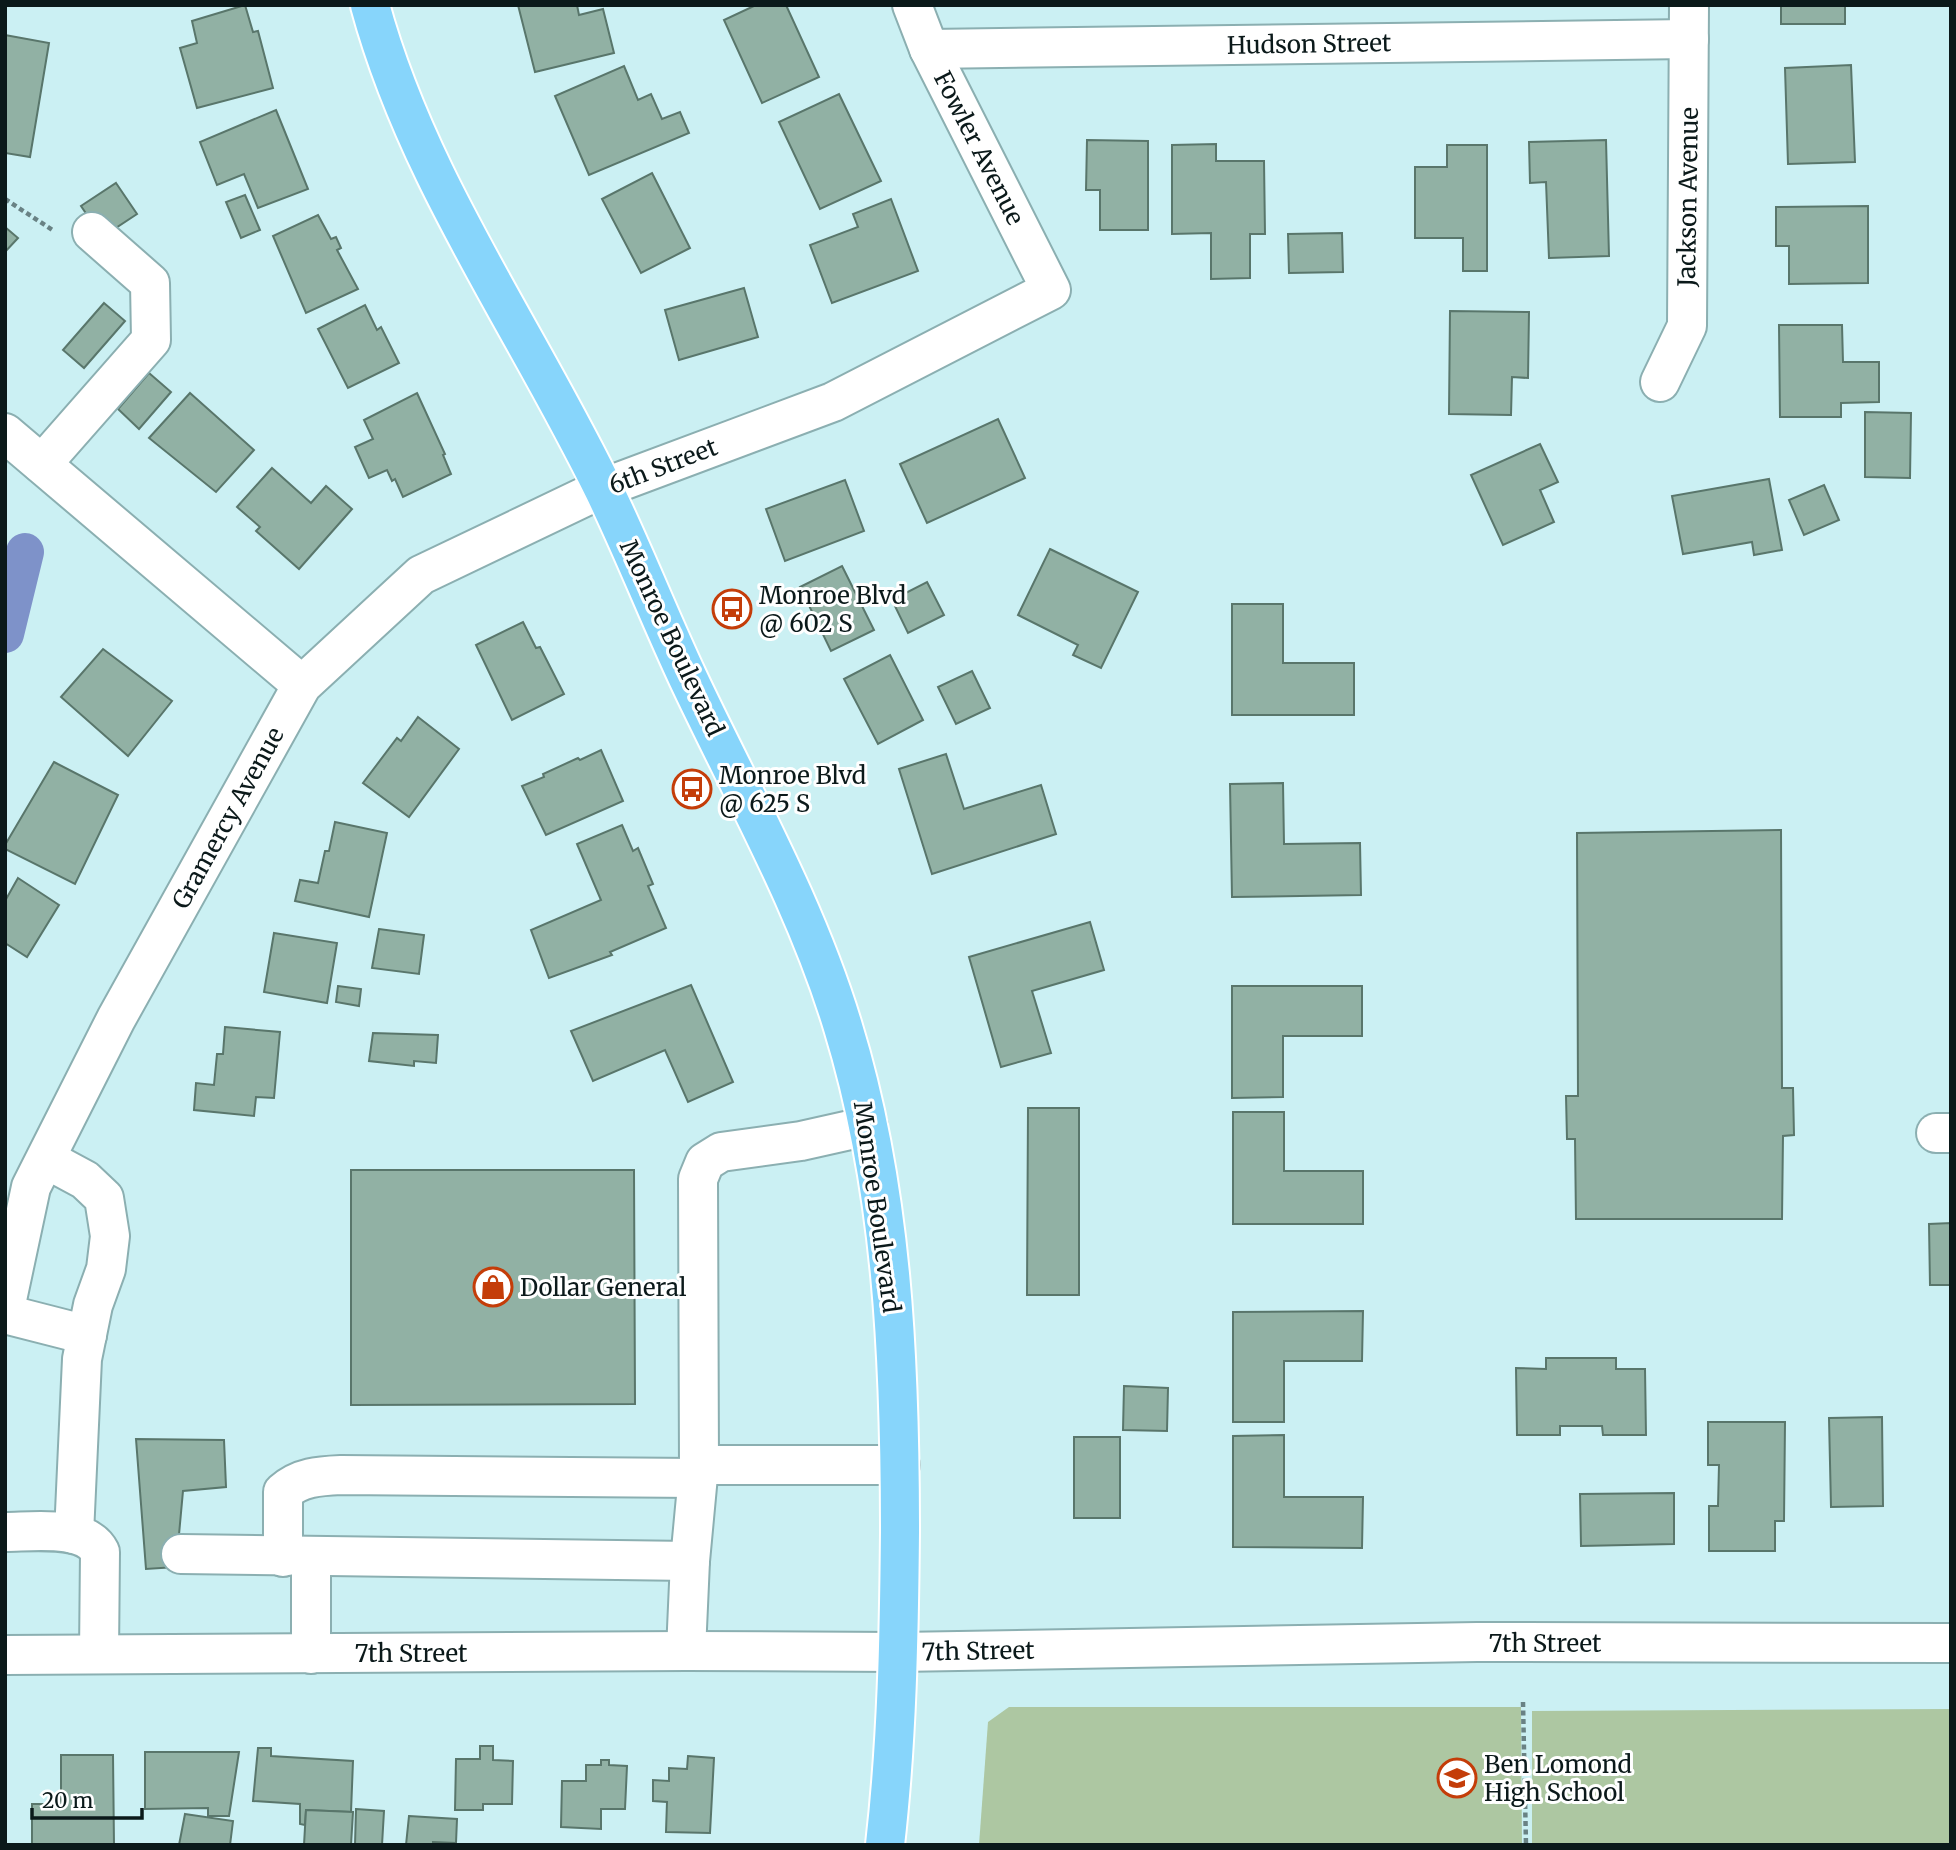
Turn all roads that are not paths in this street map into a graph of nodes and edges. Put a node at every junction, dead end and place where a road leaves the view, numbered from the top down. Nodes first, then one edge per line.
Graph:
1 (370, 5) edge
2 (912, 5) edge
3 (1689, 22) edge
4 (929, 49) junction
5 (92, 232) road end
6 (1051, 290) joint
7 (1660, 382) dead end
8 (5, 433) edge
9 (42, 464) junction
10 (603, 488) junction
11 (302, 685) junction
12 (868, 1126) junction
13 (46, 1158) junction
14 (5, 1312) edge
15 (86, 1335) junction
16 (900, 1465) junction
17 (698, 1471) junction
18 (5, 1532) edge
19 (74, 1534) junction
20 (181, 1554) dead end
21 (297, 1557) junction
22 (690, 1561) junction
23 (1951, 1643) edge
24 (685, 1651) junction
25 (899, 1652) junction
26 (99, 1654) junction
27 (311, 1654) junction
28 (5, 1655) edge
29 (885, 1845) edge

1 - 10 main road, Monroe Boulevard
2 - 4 street, Fowler Avenue
3 - 4 street, Hudson Street
3 - 7 street, Jackson Avenue
4 - 6 street, Fowler Avenue
5 - 9 street
6 - 10 street, 6th Street
8 - 9 street
9 - 11 street
10 - 11 street, 6th Street
10 - 12 main road, Monroe Boulevard
11 - 13 street, Gramercy Avenue
12 - 16 main road, Monroe Boulevard
12 - 17 street
13 - 14 street, Gramercy Avenue
13 - 15 street
14 - 15 street
15 - 19 street
16 - 17 street
16 - 25 main road, Monroe Boulevard
17 - 21 street
17 - 22 street
18 - 19 street
19 - 26 street
20 - 21 street
21 - 22 street
21 - 27 street
22 - 24 street
23 - 25 street, 7th Street
24 - 25 street, 7th Street
24 - 27 street, 7th Street
25 - 29 main road, Monroe Boulevard
26 - 27 street, 7th Street
26 - 28 street, 7th Street

